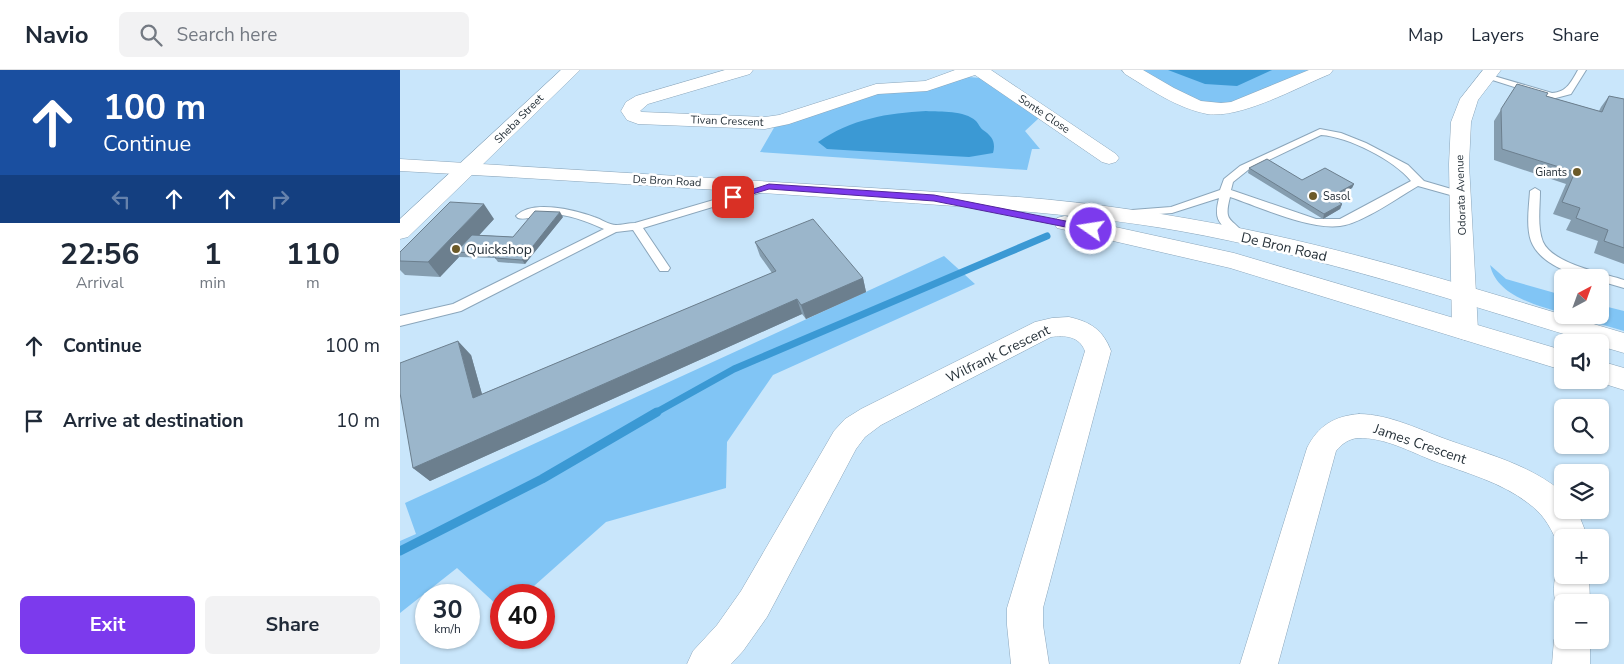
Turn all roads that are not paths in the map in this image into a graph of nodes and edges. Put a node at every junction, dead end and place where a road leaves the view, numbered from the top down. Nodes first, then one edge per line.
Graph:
1 (571, 70) edge
2 (744, 70) edge
3 (972, 70) edge
4 (979, 70) edge
5 (1131, 70) edge
6 (1324, 70) edge
7 (1582, 70) edge
8 (1490, 73) edge
9 (1109, 158) dead end
10 (400, 165) edge
11 (468, 169) junction
12 (1418, 182) junction
13 (769, 187) junction
14 (1535, 191) dead end
15 (1225, 192) junction
16 (1461, 194) junction
17 (934, 198) junction
18 (1118, 214) junction
19 (522, 216) dead end
20 (636, 226) junction
21 (613, 229) junction
22 (400, 232) edge
23 (1240, 236) junction
24 (664, 268) dead end
25 (1624, 284) edge
26 (1464, 294) junction
27 (400, 321) edge
28 (1465, 330) junction
29 (1624, 344) edge
30 (1554, 358) edge
31 (1609, 375) edge
32 (1624, 379) edge
33 (1568, 529) edge
34 (1572, 649) edge
35 (706, 664) edge
36 (1030, 664) edge
37 (1259, 664) edge
38 (1572, 664) edge

1 - 11 street, Sheba Street
2 - 3 street, Tivan Crescent
4 - 9 street, Sonte Close
5 - 6 street
7 - 8 lane
8 - 16 street, Odorata Avenue
10 - 11 street, De Bron Road
11 - 13 street, De Bron Road
11 - 22 street, Sheba Street
12 - 15 lane
12 - 15 lane
12 - 16 lane
13 - 17 street, De Bron Road
13 - 20 lane
14 - 25 lane
15 - 18 lane
15 - 23 lane
16 - 26 street, Odorata Avenue
17 - 18 street, De Bron Road
17 - 28 street, De Bron Road
18 - 23 street, De Bron Road
19 - 21 lane
20 - 21 lane
20 - 24 lane
21 - 27 lane
23 - 26 street, De Bron Road
26 - 28 street, Odorata Avenue
26 - 29 street, De Bron Road
28 - 30 street, De Bron Road
31 - 32 street
33 - 37 street, James Crescent
34 - 38 street
35 - 36 street, Wilfrank Crescent

